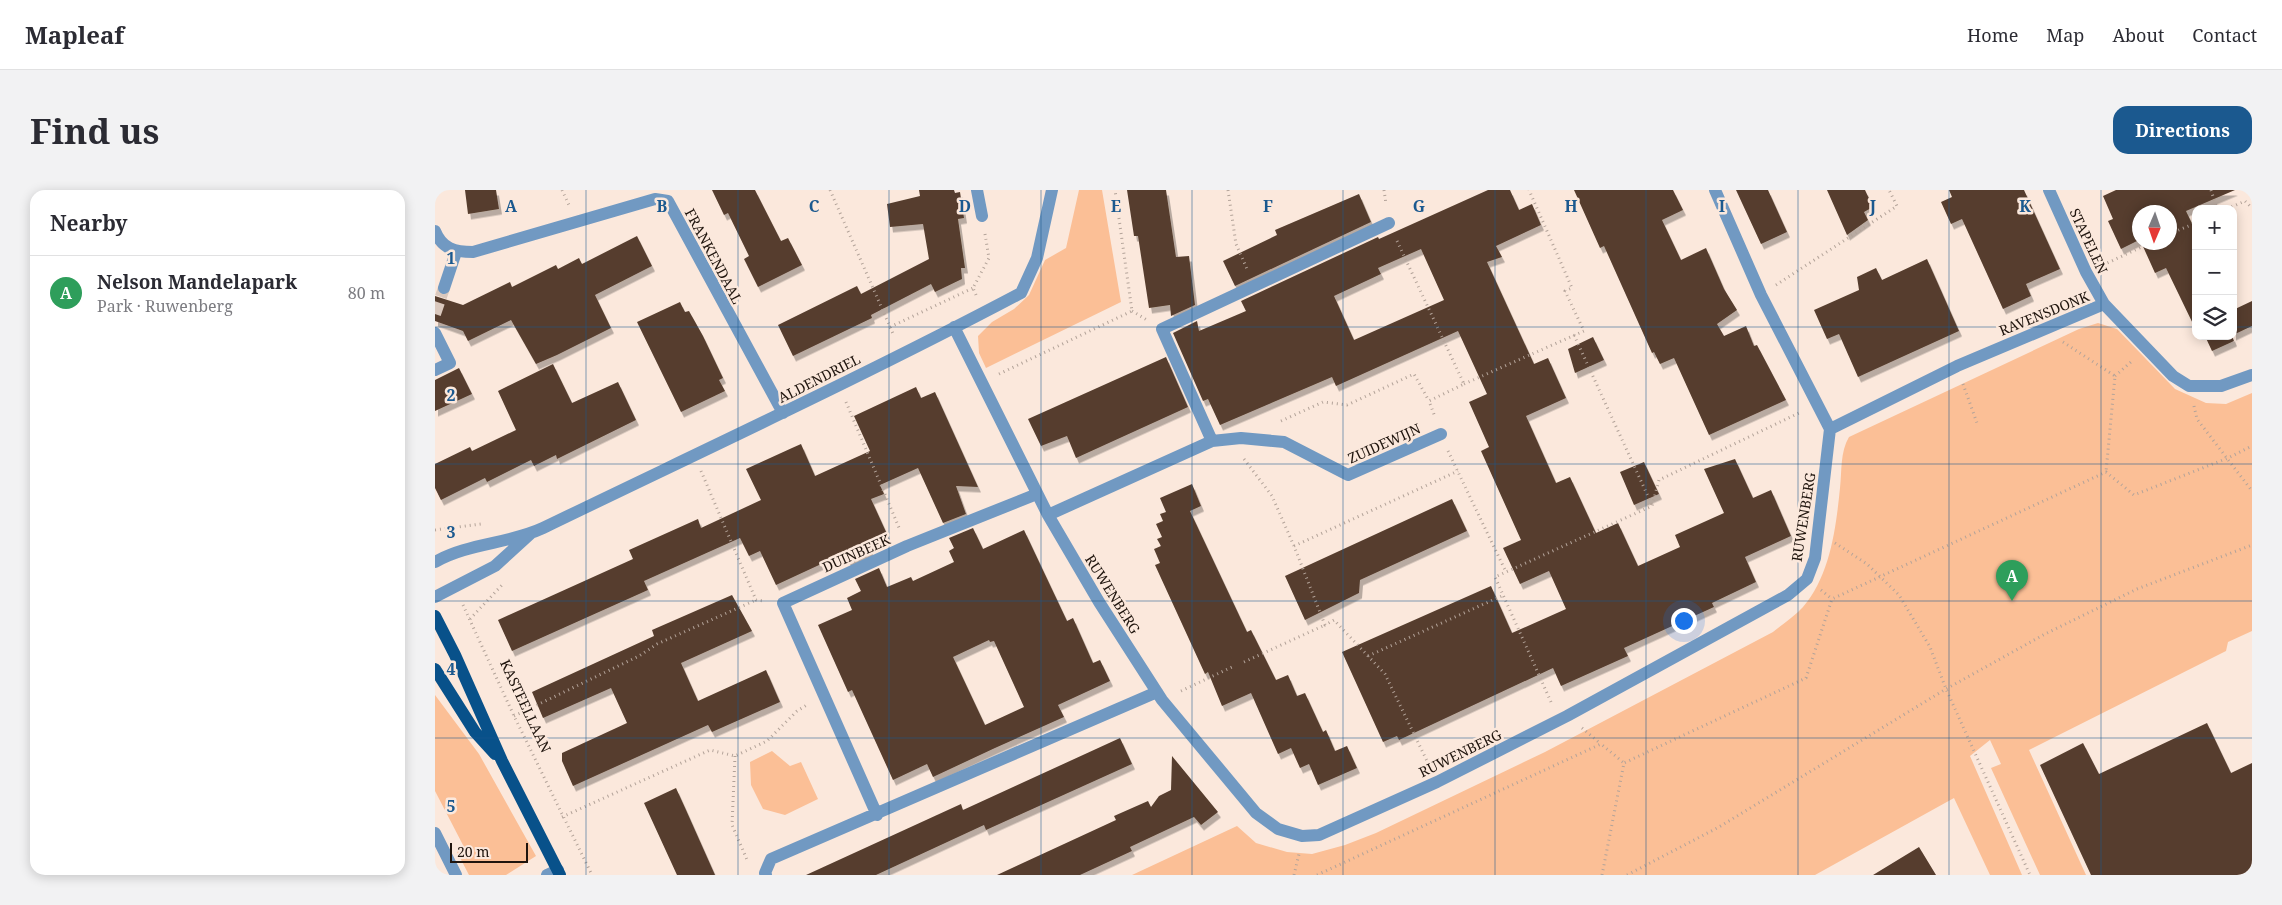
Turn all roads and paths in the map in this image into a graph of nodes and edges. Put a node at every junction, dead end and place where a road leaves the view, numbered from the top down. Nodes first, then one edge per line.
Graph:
1 (831, 190) edge
2 (977, 190) edge
3 (1051, 190) edge
4 (1115, 190) edge
5 (1228, 190) edge
6 (1384, 190) edge
7 (1529, 190) edge
8 (1715, 190) edge
9 (1889, 190) edge
10 (2049, 190) edge
11 (2211, 190) edge
12 (2216, 205) edge
13 (2236, 205) edge
14 (2252, 208) edge
15 (982, 216) joint
16 (1389, 223) junction
17 (2192, 225) edge
18 (435, 231) edge
19 (2177, 231) edge
20 (2135, 250) edge
21 (456, 252) junction
22 (2086, 272) junction
23 (1255, 285) junction
24 (444, 288) tunnel mouth
25 (973, 288) junction
26 (1761, 295) junction
27 (2104, 304) junction
28 (985, 311) junction
29 (890, 327) junction
30 (954, 327) junction
31 (2044, 329) junction
32 (435, 333) edge
33 (1574, 335) junction
34 (901, 353) junction
35 (1957, 366) junction
36 (435, 370) edge
37 (2252, 375) edge
38 (981, 382) junction
39 (838, 384) junction
40 (1464, 384) junction
41 (2189, 386) junction
42 (1429, 401) junction
43 (1817, 404) junction
44 (783, 413) junction
45 (1277, 422) dead end
46 (1977, 423) dead end
47 (1830, 429) junction
48 (1441, 434) junction
49 (1229, 438) junction
50 (1212, 441) junction
51 (2252, 446) edge
52 (694, 455) junction
53 (2228, 458) junction
54 (1458, 471) junction
55 (2106, 472) junction
56 (2252, 491) edge
57 (1037, 494) junction
58 (1652, 506) junction
59 (1048, 515) junction
60 (532, 533) junction
61 (1818, 536) junction
62 (2252, 545) edge
63 (907, 546) junction
64 (1295, 546) junction
65 (435, 562) edge
66 (1506, 572) junction
67 (1880, 576) junction
68 (455, 588) junction
69 (1504, 595) junction
70 (435, 597) edge
71 (756, 600) junction
72 (783, 603) junction
73 (435, 616) edge
74 (1325, 625) junction
75 (1368, 656) junction
76 (1244, 662) dead end
77 (1232, 667) dead end
78 (435, 668) edge
79 (1946, 689) junction
80 (825, 696) junction
81 (1160, 696) junction
82 (514, 716) junction
83 (1559, 720) junction
84 (735, 756) junction
85 (502, 761) junction
86 (1624, 762) junction
87 (1437, 782) junction
88 (877, 814) junction
89 (562, 816) junction
90 (435, 833) edge
91 (555, 873) edge
92 (765, 874) edge
93 (456, 875) edge
94 (592, 875) edge
95 (1317, 875) edge
96 (1602, 875) edge
97 (1627, 875) edge
98 (2030, 875) edge

1 - 29 path
2 - 15 street
3 - 28 street, ALDENDRIEL
4 - 38 path
5 - 23 path
6 - 16 path
7 - 33 path
8 - 26 street
9 - 26 path
10 - 22 street, STAPELEN
11 - 12 path
13 - 14 path
15 - 25 path
16 - 23 street
16 - 40 path
17 - 19 path
18 - 21 street
20 - 22 path
21 - 24 street
21 - 44 street, FRANKENDAAL
22 - 27 street, STAPELEN
23 - 50 street
25 - 28 path
25 - 29 path
26 - 43 street
27 - 31 street, RAVENSDONK
27 - 41 street, RAVENSDONK
28 - 30 street, ALDENDRIEL
29 - 34 path
30 - 34 street, ALDENDRIEL
30 - 38 street, RUWENBERG
31 - 35 street, RAVENSDONK
31 - 55 path
32 - 36 street
33 - 40 path
33 - 58 path
34 - 39 street, ALDENDRIEL
35 - 46 path
35 - 47 street, RAVENSDONK
37 - 41 street
38 - 57 street, RUWENBERG
39 - 44 street, ALDENDRIEL
39 - 63 path
40 - 42 path
41 - 53 path
42 - 45 path, ZUIDEWIJN
42 - 48 path, ZUIDEWIJN
43 - 47 street
43 - 58 path
44 - 52 street, ALDENDRIEL
47 - 61 street, RUWENBERG
48 - 49 street, ZUIDEWIJN
48 - 54 path
49 - 50 street, ZUIDEWIJN
49 - 64 path
50 - 59 street, ZUIDEWIJN
51 - 53 path
52 - 60 street, ALDENDRIEL
52 - 71 path
53 - 55 path
53 - 56 path
54 - 64 path
54 - 66 path
55 - 67 path
57 - 59 street, RUWENBERG
57 - 63 street, DUINBEEK
58 - 66 path
59 - 81 street, RUWENBERG
60 - 65 street, ALDENDRIEL
60 - 68 street, ALDENDRIEL
61 - 67 path
61 - 83 street, RUWENBERG
62 - 79 path
63 - 72 street, DUINBEEK
64 - 74 path
66 - 69 path
67 - 79 path
67 - 86 path
68 - 70 street, ALDENDRIEL
68 - 82 path, KASTEELLAAN
69 - 75 path
69 - 83 path
71 - 72 path
71 - 82 path
72 - 80 street
73 - 85 main road
74 - 75 path
74 - 76 path
75 - 87 path
77 - 81 path
78 - 85 main road
79 - 97 path
79 - 98 path
80 - 84 path
80 - 88 street
81 - 87 street, RUWENBERG
81 - 88 street
82 - 89 path, KASTEELLAAN
83 - 87 street, RUWENBERG
84 - 89 path
84 - 92 path
85 - 91 main road
86 - 95 path
86 - 96 path
88 - 92 street
89 - 94 path, KASTEELLAAN
90 - 93 street

